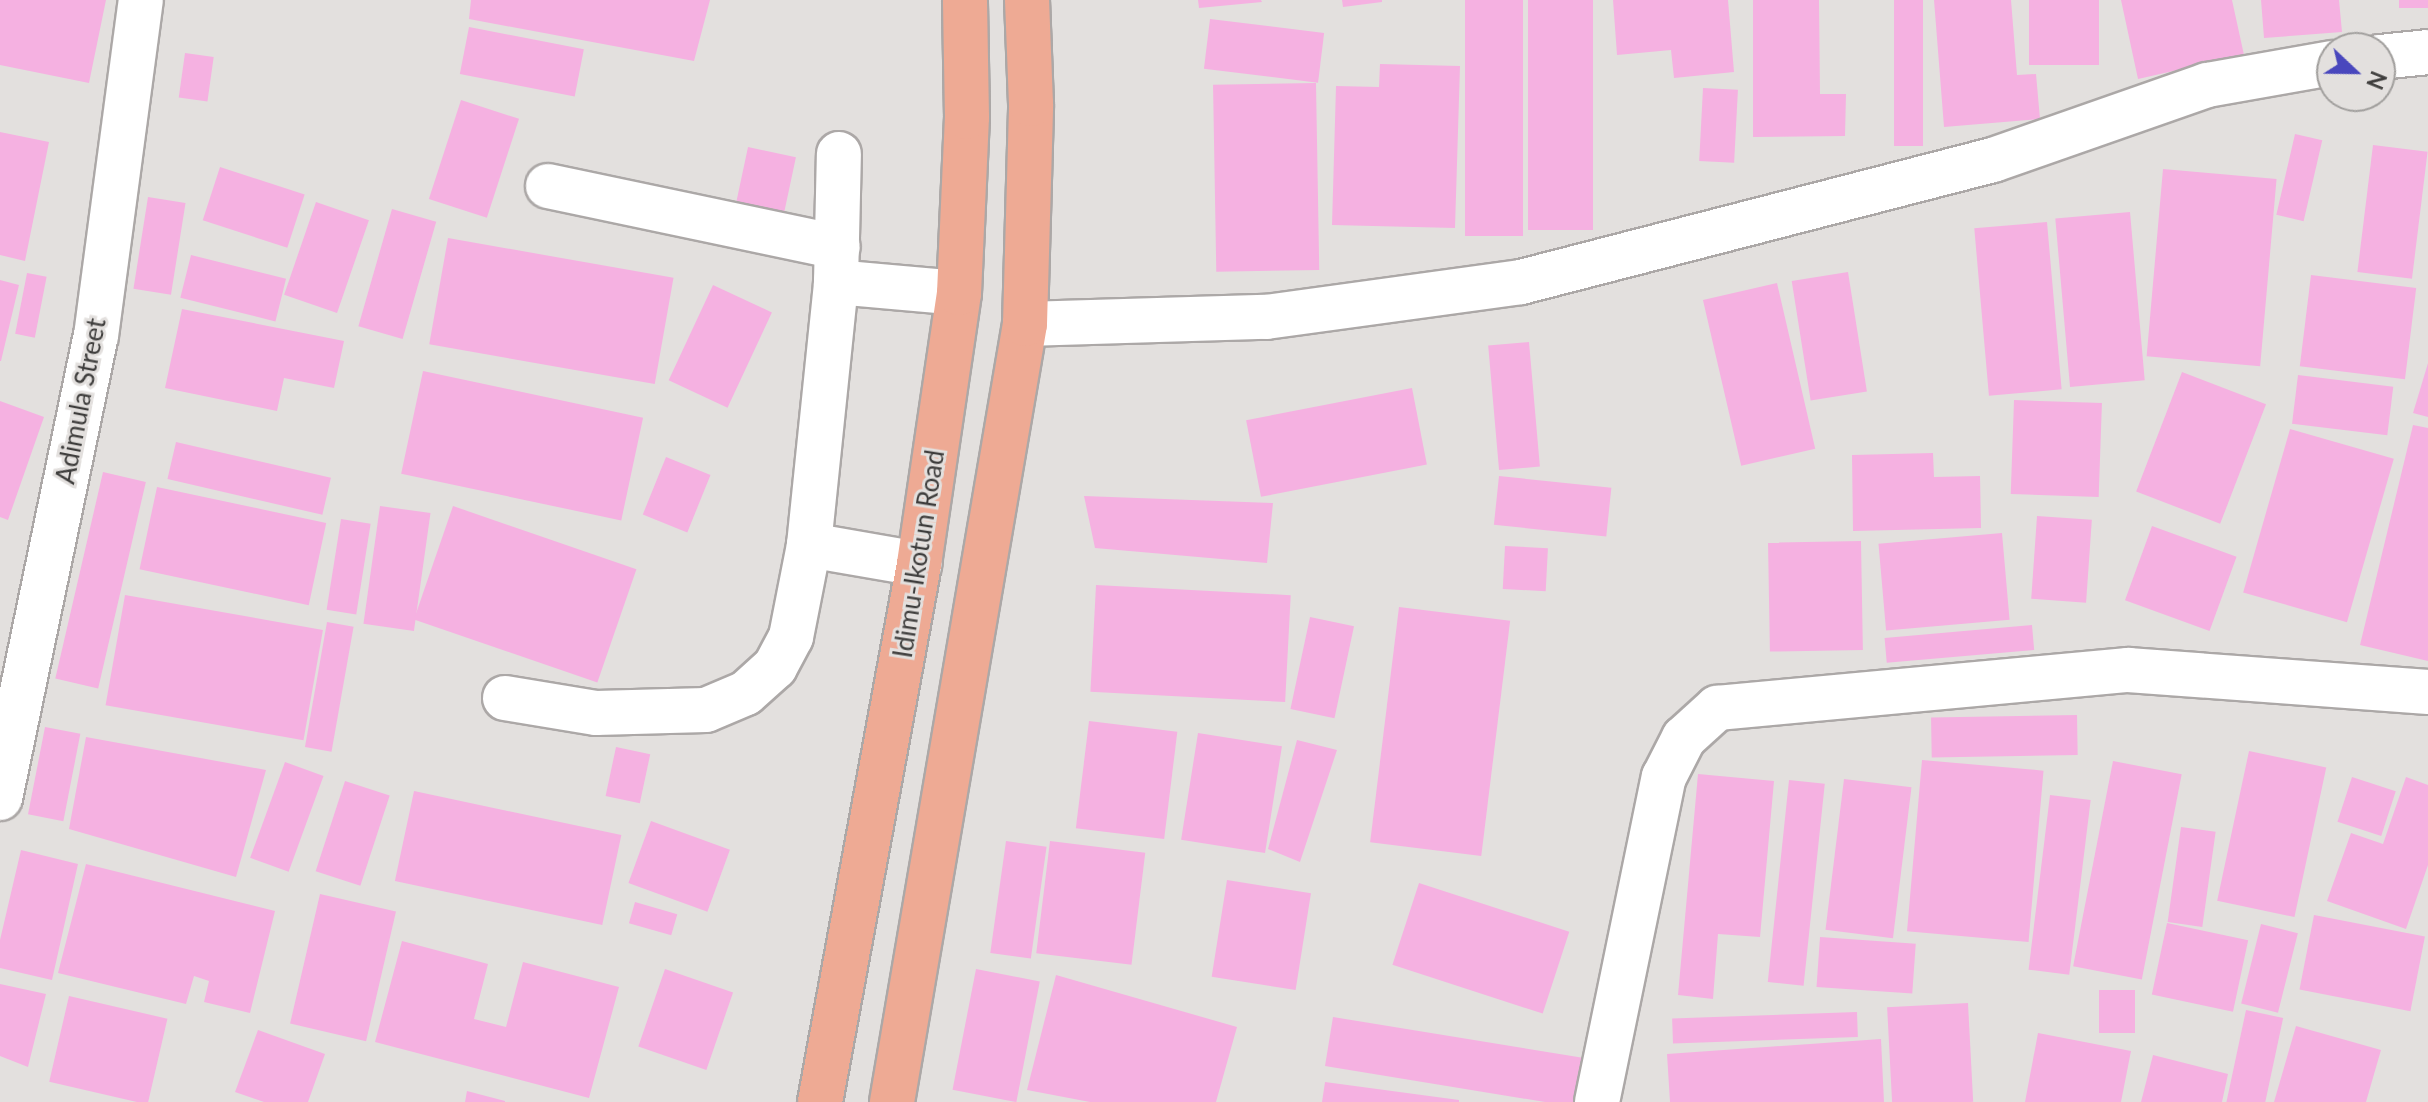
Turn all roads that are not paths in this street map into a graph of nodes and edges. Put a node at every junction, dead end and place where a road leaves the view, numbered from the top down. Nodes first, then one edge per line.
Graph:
1 (141, 0) edge
2 (965, 0) edge
3 (1027, 0) edge
4 (2428, 52) edge
5 (2396, 55) edge
6 (2316, 66) edge
7 (839, 154) dead end
8 (548, 186) dead end
9 (837, 265) junction
10 (959, 293) junction
11 (1025, 324) junction
12 (809, 545) junction
13 (919, 564) junction
14 (2428, 692) edge
15 (505, 698) dead end
16 (0, 798) edge
17 (820, 1102) edge
18 (892, 1102) edge
19 (1597, 1102) edge

1 - 16 street, Adimula Street
2 - 10 main road, Idimu-Ikotun Road
3 - 11 main road
4 - 5 street
6 - 11 street
7 - 9 street
8 - 9 street
9 - 10 street
9 - 12 street
10 - 13 main road, Idimu-Ikotun Road
11 - 18 main road
12 - 13 street
12 - 15 street
13 - 17 main road, Idimu-Ikotun Road
14 - 19 street

